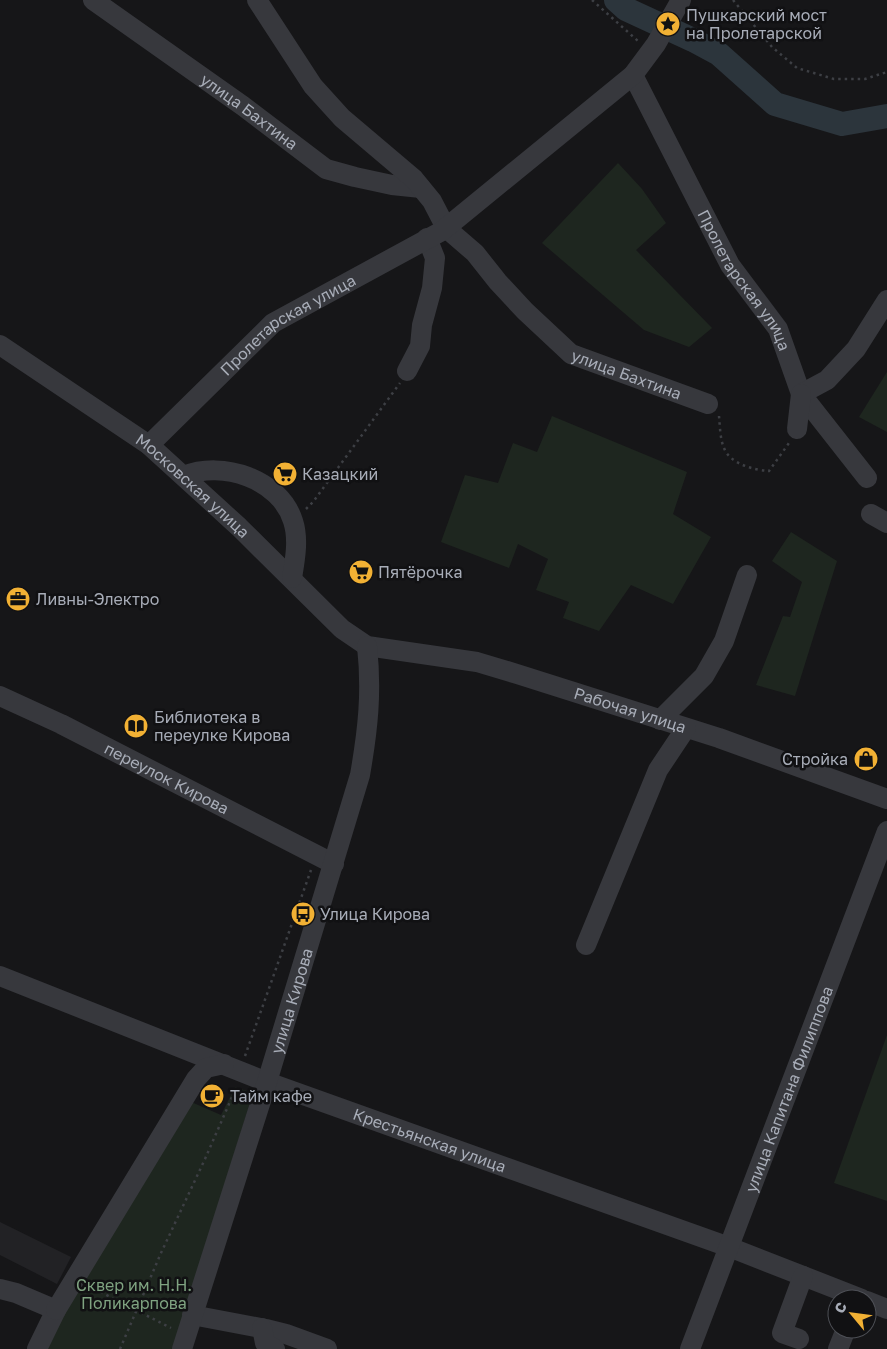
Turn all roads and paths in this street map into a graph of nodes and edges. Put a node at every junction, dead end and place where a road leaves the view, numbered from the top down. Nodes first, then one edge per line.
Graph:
1 (93, 0) edge
2 (257, 0) edge
3 (592, 0) edge
4 (733, 0) edge
5 (681, 1) edge
6 (654, 48) junction
7 (887, 72) edge
8 (633, 75) junction
9 (421, 188) junction
10 (446, 228) junction
11 (427, 238) junction
12 (887, 300) edge
13 (0, 345) edge
14 (407, 371) joint
15 (801, 394) junction
16 (708, 404) joint
17 (797, 429) joint
18 (150, 445) junction
19 (184, 476) junction
20 (866, 478) dead end
21 (293, 521) junction
22 (747, 575) dead end
23 (292, 578) junction
24 (366, 646) junction
25 (0, 696) edge
26 (660, 720) junction
27 (686, 728) junction
28 (887, 799) edge
29 (887, 831) edge
30 (334, 864) junction
31 (586, 944) dead end
32 (0, 976) edge
33 (224, 1064) junction
34 (267, 1082) junction
35 (729, 1247) junction
36 (803, 1276) junction
37 (75, 1279) junction
38 (0, 1289) edge
39 (836, 1289) edge
40 (56, 1310) junction
41 (136, 1310) junction
42 (192, 1316) junction
43 (262, 1328) junction
44 (799, 1339) dead end
45 (184, 1342) edge
46 (293, 1344) edge
47 (37, 1349) edge
48 (120, 1349) edge
49 (275, 1349) edge
50 (327, 1349) edge
51 (690, 1349) edge

1 - 9 street, улица Бахтина
2 - 9 street
3 - 6 path
4 - 7 path
5 - 6 street, Пролетарская улица
6 - 8 street, Пролетарская улица
8 - 10 street, Пролетарская улица
8 - 15 street, Пролетарская улица
9 - 10 street
10 - 11 street, Пролетарская улица
10 - 16 street, улица Бахтина
11 - 14 street
11 - 18 street, Пролетарская улица
12 - 15 street
13 - 18 street, Московская улица
14 - 21 path
15 - 17 street
15 - 20 street, Пролетарская улица
16 - 17 path
18 - 19 street, Московская улица
19 - 21 street
19 - 23 street, Московская улица
21 - 23 street
22 - 26 street
23 - 24 street, Московская улица
24 - 26 street, Рабочая улица
24 - 30 street, улица Кирова
25 - 30 street, переулок Кирова
26 - 27 street, Рабочая улица
27 - 28 street, Рабочая улица
27 - 31 street
29 - 35 street, улица Капитана Филиппова
30 - 34 street, улица Кирова
32 - 33 street, Крестьянская улица
33 - 34 street, Крестьянская улица
33 - 37 street
34 - 35 street, Крестьянская улица
34 - 42 street, улица Кирова
35 - 36 street, Крестьянская улица
35 - 51 street, улица Капитана Филиппова
36 - 39 street, Крестьянская улица
36 - 44 street
37 - 40 street
37 - 41 path
38 - 40 street
40 - 47 street
41 - 45 path
41 - 48 path
42 - 43 street
42 - 45 street, улица Кирова
43 - 46 street
43 - 49 street
46 - 50 street

